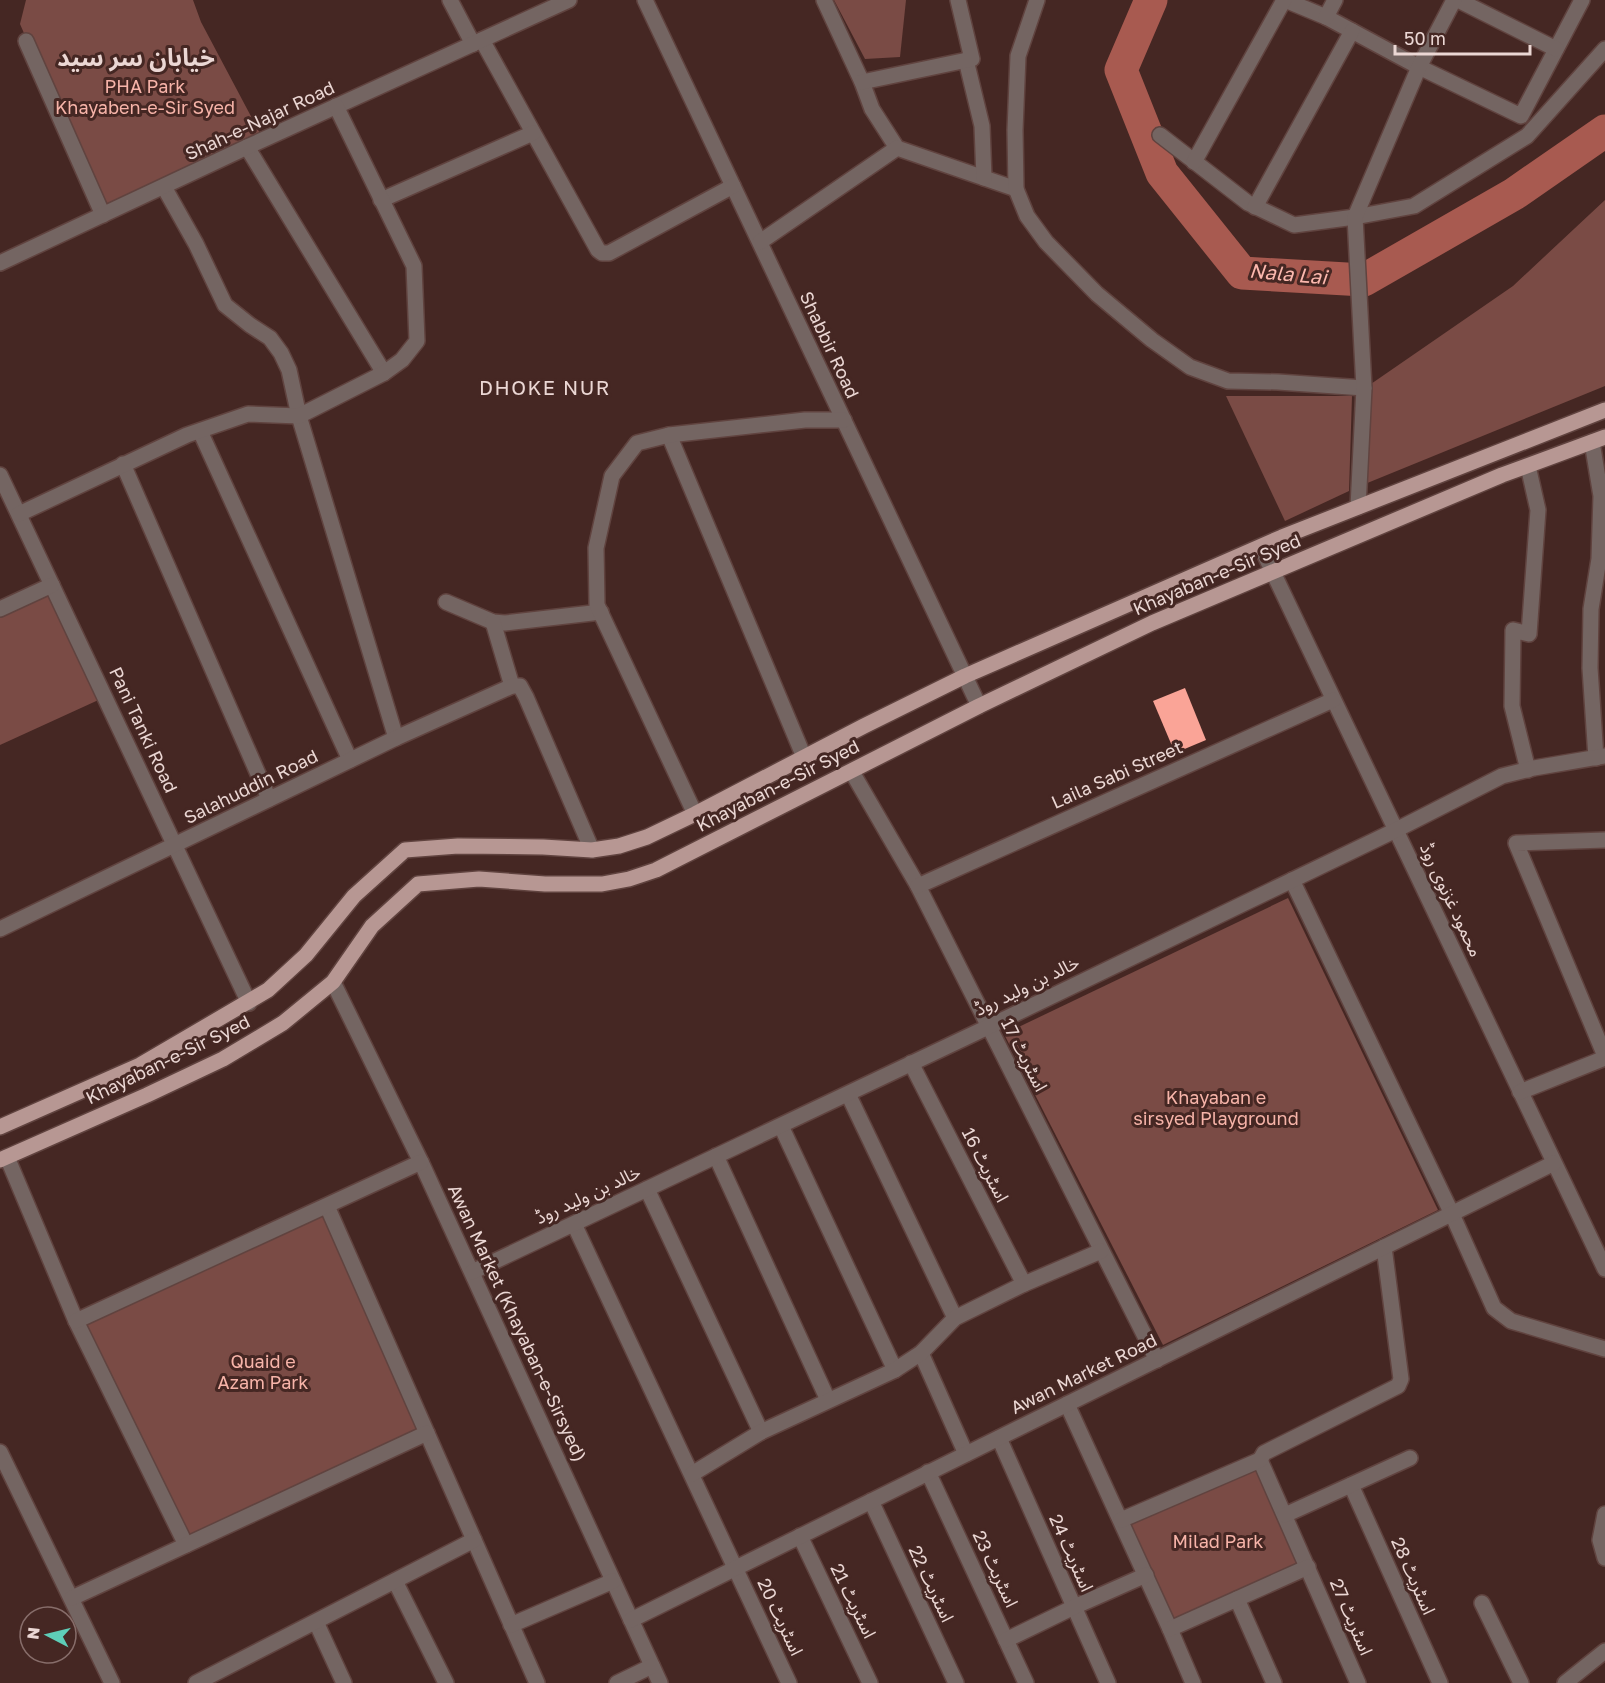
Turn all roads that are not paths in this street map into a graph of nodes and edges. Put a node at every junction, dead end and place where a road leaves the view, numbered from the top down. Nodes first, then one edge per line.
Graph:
1 (450, 0) edge
2 (569, 0) edge
3 (645, 0) edge
4 (824, 0) edge
5 (958, 0) edge
6 (1038, 0) edge
7 (1284, 0) edge
8 (1335, 0) edge
9 (1454, 0) edge
10 (1458, 0) edge
11 (1582, 0) edge
12 (1326, 17) junction
13 (1352, 31) junction
14 (26, 41) dead end
15 (477, 42) junction
16 (1556, 49) junction
17 (1605, 49) edge
18 (966, 60) junction
19 (1419, 68) junction
20 (862, 82) junction
21 (336, 106) junction
22 (533, 133) junction
23 (1160, 135) dead end
24 (247, 147) junction
25 (897, 148) junction
26 (1194, 162) junction
27 (984, 178) junction
28 (733, 186) junction
29 (164, 187) junction
30 (1016, 189) junction
31 (381, 200) junction
32 (1255, 207) junction
33 (103, 215) junction
34 (1355, 217) junction
35 (760, 242) junction
36 (0, 263) edge
37 (384, 373) junction
38 (1364, 382) junction
39 (1605, 410) edge
40 (299, 416) junction
41 (844, 420) junction
42 (200, 431) junction
43 (669, 435) junction
44 (1598, 440) edge
45 (123, 464) junction
46 (1528, 466) junction
47 (0, 475) edge
48 (1358, 507) junction
49 (19, 514) junction
50 (1261, 547) junction
51 (1272, 573) junction
52 (52, 585) junction
53 (1600, 590) edge
54 (446, 602) dead end
55 (0, 609) edge
56 (601, 612) junction
57 (493, 622) junction
58 (965, 676) junction
59 (516, 686) junction
60 (1333, 700) junction
61 (979, 706) junction
62 (396, 738) junction
63 (804, 757) junction
64 (1600, 757) edge
65 (350, 760) junction
66 (1528, 770) junction
67 (852, 771) junction
68 (269, 799) junction
69 (695, 814) junction
70 (1396, 830) junction
71 (1605, 840) edge
72 (175, 845) junction
73 (592, 850) junction
74 (1292, 880) junction
75 (918, 886) junction
76 (0, 929) edge
77 (333, 982) junction
78 (249, 1003) junction
79 (988, 1027) junction
80 (1605, 1057) edge
81 (911, 1063) junction
82 (1520, 1092) junction
83 (848, 1094) junction
84 (781, 1126) junction
85 (0, 1127) edge
86 (716, 1156) junction
87 (4, 1158) edge
88 (421, 1162) junction
89 (1554, 1163) junction
90 (647, 1189) junction
91 (327, 1206) junction
92 (1452, 1214) junction
93 (574, 1224) junction
94 (1384, 1247) junction
95 (1101, 1251) junction
96 (1605, 1269) edge
97 (472, 1272) junction
98 (1024, 1284) junction
99 (955, 1318) junction
100 (76, 1321) junction
101 (1605, 1349) edge
102 (921, 1353) junction
103 (1157, 1359) junction
104 (895, 1370) junction
105 (828, 1400) junction
106 (1067, 1404) junction
107 (761, 1432) junction
108 (427, 1433) junction
109 (999, 1438) junction
110 (0, 1452) edge
111 (966, 1454) junction
112 (1410, 1458) dead end
113 (1260, 1460) junction
114 (928, 1472) junction
115 (692, 1474) junction
116 (1351, 1485) junction
117 (871, 1501) junction
118 (1605, 1514) edge
119 (1286, 1515) junction
120 (1121, 1520) junction
121 (800, 1536) junction
122 (474, 1540) junction
123 (186, 1545) junction
124 (1605, 1558) edge
125 (1308, 1567) junction
126 (736, 1568) junction
127 (1146, 1575) junction
128 (395, 1581) junction
129 (613, 1581) junction
130 (72, 1598) junction
131 (1237, 1599) junction
132 (1482, 1604) dead end
133 (1074, 1607) junction
134 (631, 1620) junction
135 (316, 1622) junction
136 (511, 1625) junction
137 (1170, 1629) junction
138 (1006, 1640) junction
139 (1605, 1651) edge
140 (652, 1666) junction
141 (226, 1676) edge
142 (112, 1683) edge
143 (196, 1683) edge
144 (344, 1683) edge
145 (446, 1683) edge
146 (537, 1683) edge
147 (617, 1683) edge
148 (660, 1683) edge
149 (789, 1683) edge
150 (870, 1683) edge
151 (956, 1683) edge
152 (1026, 1683) edge
153 (1108, 1683) edge
154 (1193, 1683) edge
155 (1274, 1683) edge
156 (1358, 1683) edge
157 (1440, 1683) edge
158 (1521, 1683) edge
159 (1566, 1683) edge

1 - 15 street
2 - 15 street, Shah-e-Najar Road
3 - 28 street, Shabbir Road
4 - 20 street
5 - 18 street
6 - 30 street
7 - 12 street
7 - 26 street
8 - 12 street
9 - 19 street
10 - 16 street
11 - 16 street
12 - 13 street
13 - 19 street
13 - 32 street
14 - 33 street
15 - 21 street, Shah-e-Najar Road
15 - 22 street
16 - 19 street
17 - 34 street
18 - 20 street
18 - 27 street
19 - 34 street
20 - 25 street
21 - 24 street, Shah-e-Najar Road
21 - 31 street
22 - 28 street
22 - 31 street
23 - 26 street
24 - 29 street, Shah-e-Najar Road
24 - 37 street
25 - 27 street
25 - 35 street
26 - 32 street
27 - 30 street
28 - 35 street, Shabbir Road
29 - 33 street, Shah-e-Najar Road
29 - 40 street
30 - 38 street
31 - 37 street
32 - 34 street
33 - 36 street, Shah-e-Najar Road
34 - 38 street
35 - 41 street, Shabbir Road
37 - 40 street
38 - 48 street
39 - 48 main road, Khayaban-e-Sir Syed
40 - 42 street
40 - 62 street
41 - 43 street
41 - 58 street, Shabbir Road
42 - 45 street
42 - 65 street
43 - 56 street
43 - 63 street
44 - 46 main road, Khayaban-e-Sir Syed
44 - 53 street
45 - 49 street
45 - 68 street
46 - 51 main road, Khayaban-e-Sir Syed
46 - 66 street
47 - 49 street, Pani Tanki Road
48 - 50 main road, Khayaban-e-Sir Syed
49 - 52 street, Pani Tanki Road
50 - 51 street, محمود غزنوی روڈ
50 - 58 main road, Khayaban-e-Sir Syed
51 - 60 street, محمود غزنوی روڈ
51 - 61 main road, Khayaban-e-Sir Syed
52 - 55 street
52 - 72 street, Pani Tanki Road
53 - 64 street
54 - 57 street
56 - 57 street
56 - 69 street
57 - 59 street
58 - 61 street, Shabbir Road
58 - 63 main road, Khayaban-e-Sir Syed
59 - 62 street, Salahuddin Road
59 - 73 street
60 - 70 street, محمود غزنوی روڈ
60 - 75 street, Laila Sabi Street
61 - 67 main road, Khayaban-e-Sir Syed
62 - 65 street, Salahuddin Road
63 - 69 main road, Khayaban-e-Sir Syed
64 - 66 street, خالد بن ولید روڈ
65 - 68 street, Salahuddin Road
66 - 70 street, خالد بن ولید روڈ
67 - 75 street, اسٹریٹ 17
67 - 77 main road, Khayaban-e-Sir Syed
68 - 72 street, Salahuddin Road
69 - 73 main road, Khayaban-e-Sir Syed
70 - 74 street, خالد بن ولید روڈ
70 - 82 street, محمود غزنوی روڈ
71 - 80 street
72 - 76 street, Salahuddin Road
72 - 78 street, Pani Tanki Road
73 - 78 main road, Khayaban-e-Sir Syed
74 - 79 street, خالد بن ولید روڈ
74 - 92 street
75 - 79 street, اسٹریٹ 17
77 - 87 main road, Khayaban-e-Sir Syed
77 - 88 street, Awan Market (Khayaban-e-Sirsyed)
78 - 85 main road, Khayaban-e-Sir Syed
79 - 81 street, خالد بن ولید روڈ
79 - 95 street, اسٹریٹ 17
80 - 82 street
81 - 83 street, خالد بن ولید روڈ
81 - 98 street, اسٹریٹ 16
82 - 89 street, محمود غزنوی روڈ
83 - 84 street, خالد بن ولید روڈ
83 - 99 street
84 - 86 street, خالد بن ولید روڈ
84 - 104 street
86 - 90 street, خالد بن ولید روڈ
86 - 105 street
87 - 100 street
88 - 91 street
88 - 97 street, Awan Market (Khayaban-e-Sirsyed)
89 - 92 street, Awan Market Road
89 - 96 street, محمود غزنوی روڈ
90 - 93 street, خالد بن ولید روڈ
90 - 107 street
91 - 100 street
91 - 108 street
92 - 94 street, Awan Market Road
92 - 101 street
93 - 97 street, خالد بن ولید روڈ
93 - 115 street, اسٹریٹ 20
94 - 103 street, Awan Market Road
94 - 113 street
95 - 98 street
95 - 103 street, اسٹریٹ 17
97 - 129 street, Awan Market (Khayaban-e-Sirsyed)
98 - 99 street
99 - 102 street
100 - 123 street
102 - 104 street
102 - 111 street
103 - 106 street, Awan Market Road
104 - 105 street
105 - 107 street
106 - 109 street, Awan Market Road
106 - 120 street
107 - 115 street
108 - 122 street
108 - 123 street
109 - 111 street, Awan Market Road
109 - 133 street, اسٹریٹ 24
110 - 130 street
111 - 114 street, Awan Market Road
112 - 116 street
113 - 119 street, اسٹریٹ 27
113 - 120 street
114 - 117 street, Awan Market Road
114 - 138 street, اسٹریٹ 23
115 - 126 street, اسٹریٹ 20
116 - 119 street
116 - 157 street, اسٹریٹ 28
117 - 121 street, Awan Market Road
117 - 151 street, اسٹریٹ 22
118 - 124 street
119 - 125 street, اسٹریٹ 27
120 - 127 street
121 - 126 street, Awan Market Road
121 - 150 street, اسٹریٹ 21
122 - 128 street
122 - 136 street
123 - 130 street
125 - 131 street
125 - 156 street, اسٹریٹ 27
126 - 134 street, Awan Market Road
126 - 149 street, اسٹریٹ 20
127 - 133 street
127 - 137 street
128 - 135 street
128 - 145 street
129 - 134 street, Awan Market (Khayaban-e-Sirsyed)
129 - 136 street
130 - 142 street
131 - 137 street
131 - 155 street
132 - 158 street
133 - 138 street
133 - 153 street, اسٹریٹ 24
134 - 140 street, Awan Market (Khayaban-e-Sirsyed)
135 - 141 street
135 - 144 street
136 - 146 street
137 - 154 street
138 - 152 street, اسٹریٹ 23
139 - 159 street
140 - 147 street
140 - 148 street, Awan Market (Khayaban-e-Sirsyed)
141 - 143 street

